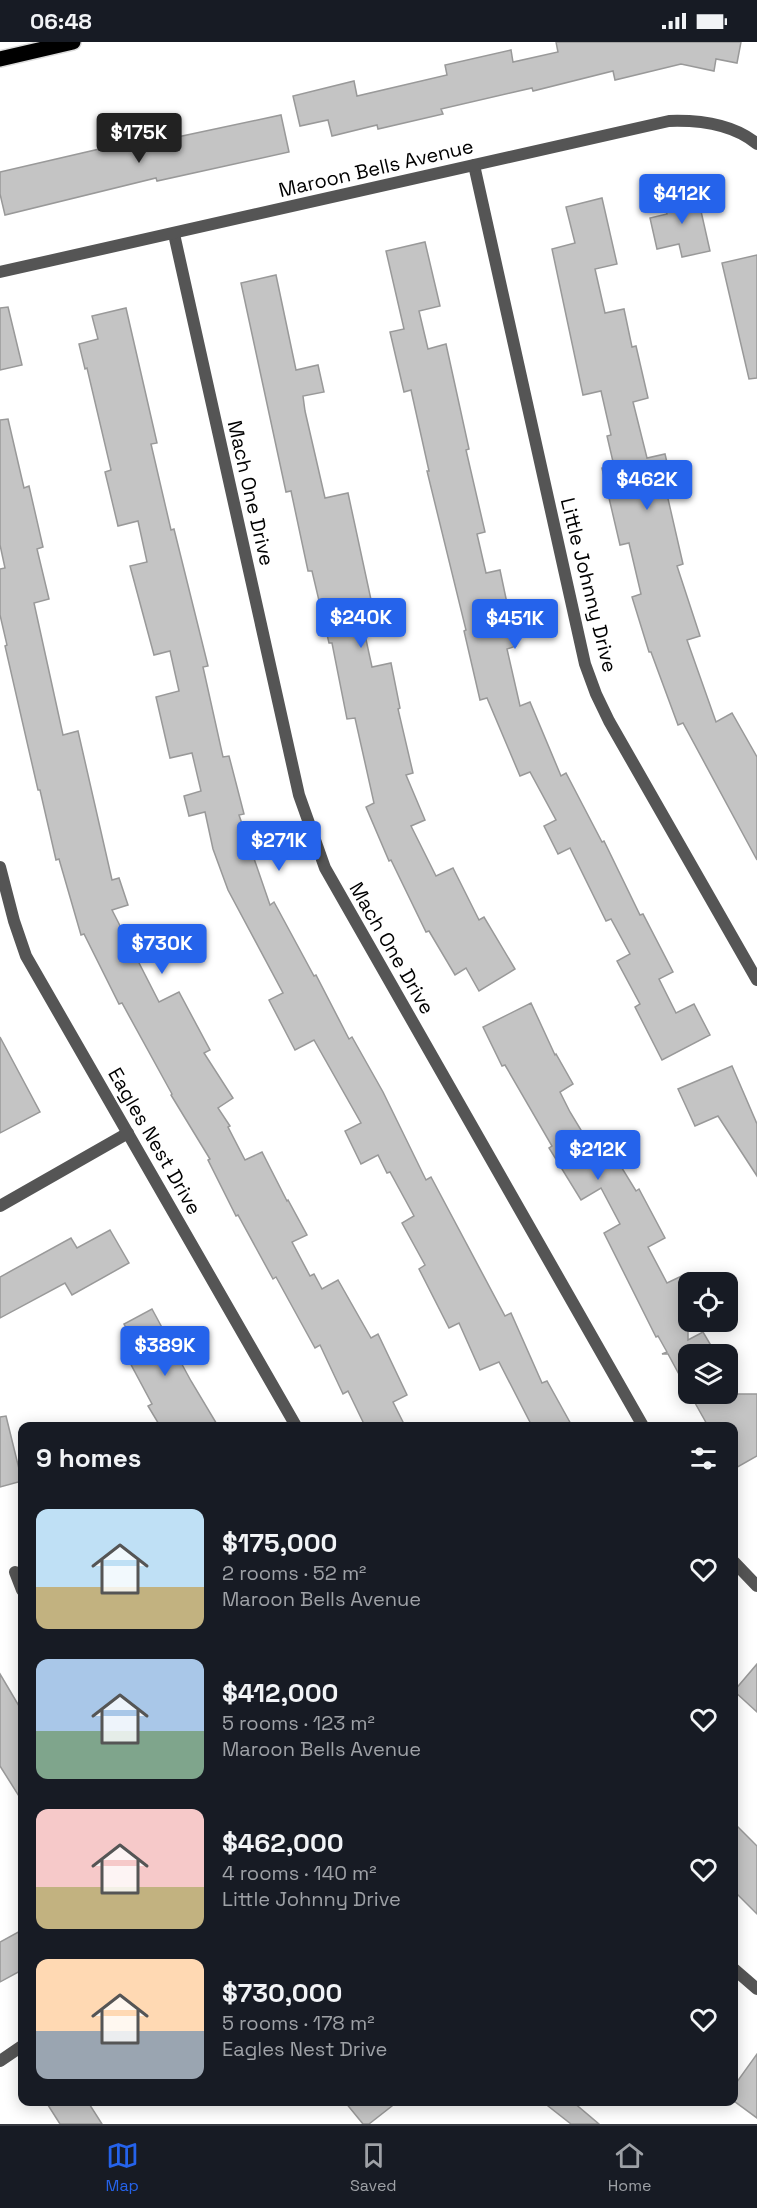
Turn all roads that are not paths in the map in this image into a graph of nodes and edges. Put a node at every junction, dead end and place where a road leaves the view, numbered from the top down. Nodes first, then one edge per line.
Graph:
1 (72, 42) edge
2 (0, 59) edge
3 (757, 144) edge
4 (474, 165) junction
5 (174, 234) junction
6 (0, 272) edge
7 (0, 867) edge
8 (2, 881) edge
9 (757, 980) edge
10 (128, 1133) junction
11 (0, 1206) edge
12 (294, 1422) edge
13 (641, 1422) edge
14 (738, 1566) edge
15 (15, 1572) dead end
16 (18, 1580) edge
17 (757, 1586) edge
18 (738, 1972) edge
19 (757, 1989) edge
20 (18, 2049) edge
21 (0, 2061) edge

1 - 2 main road
3 - 4 street, Maroon Bells Avenue
4 - 5 street, Maroon Bells Avenue
4 - 9 street, Little Johnny Drive
5 - 6 street, Maroon Bells Avenue
5 - 13 street, Mach One Drive
7 - 8 street, Eagles Nest Drive
8 - 10 street, Eagles Nest Drive
10 - 11 street
10 - 12 street, Eagles Nest Drive
14 - 17 street
15 - 16 street
18 - 19 street
20 - 21 street

